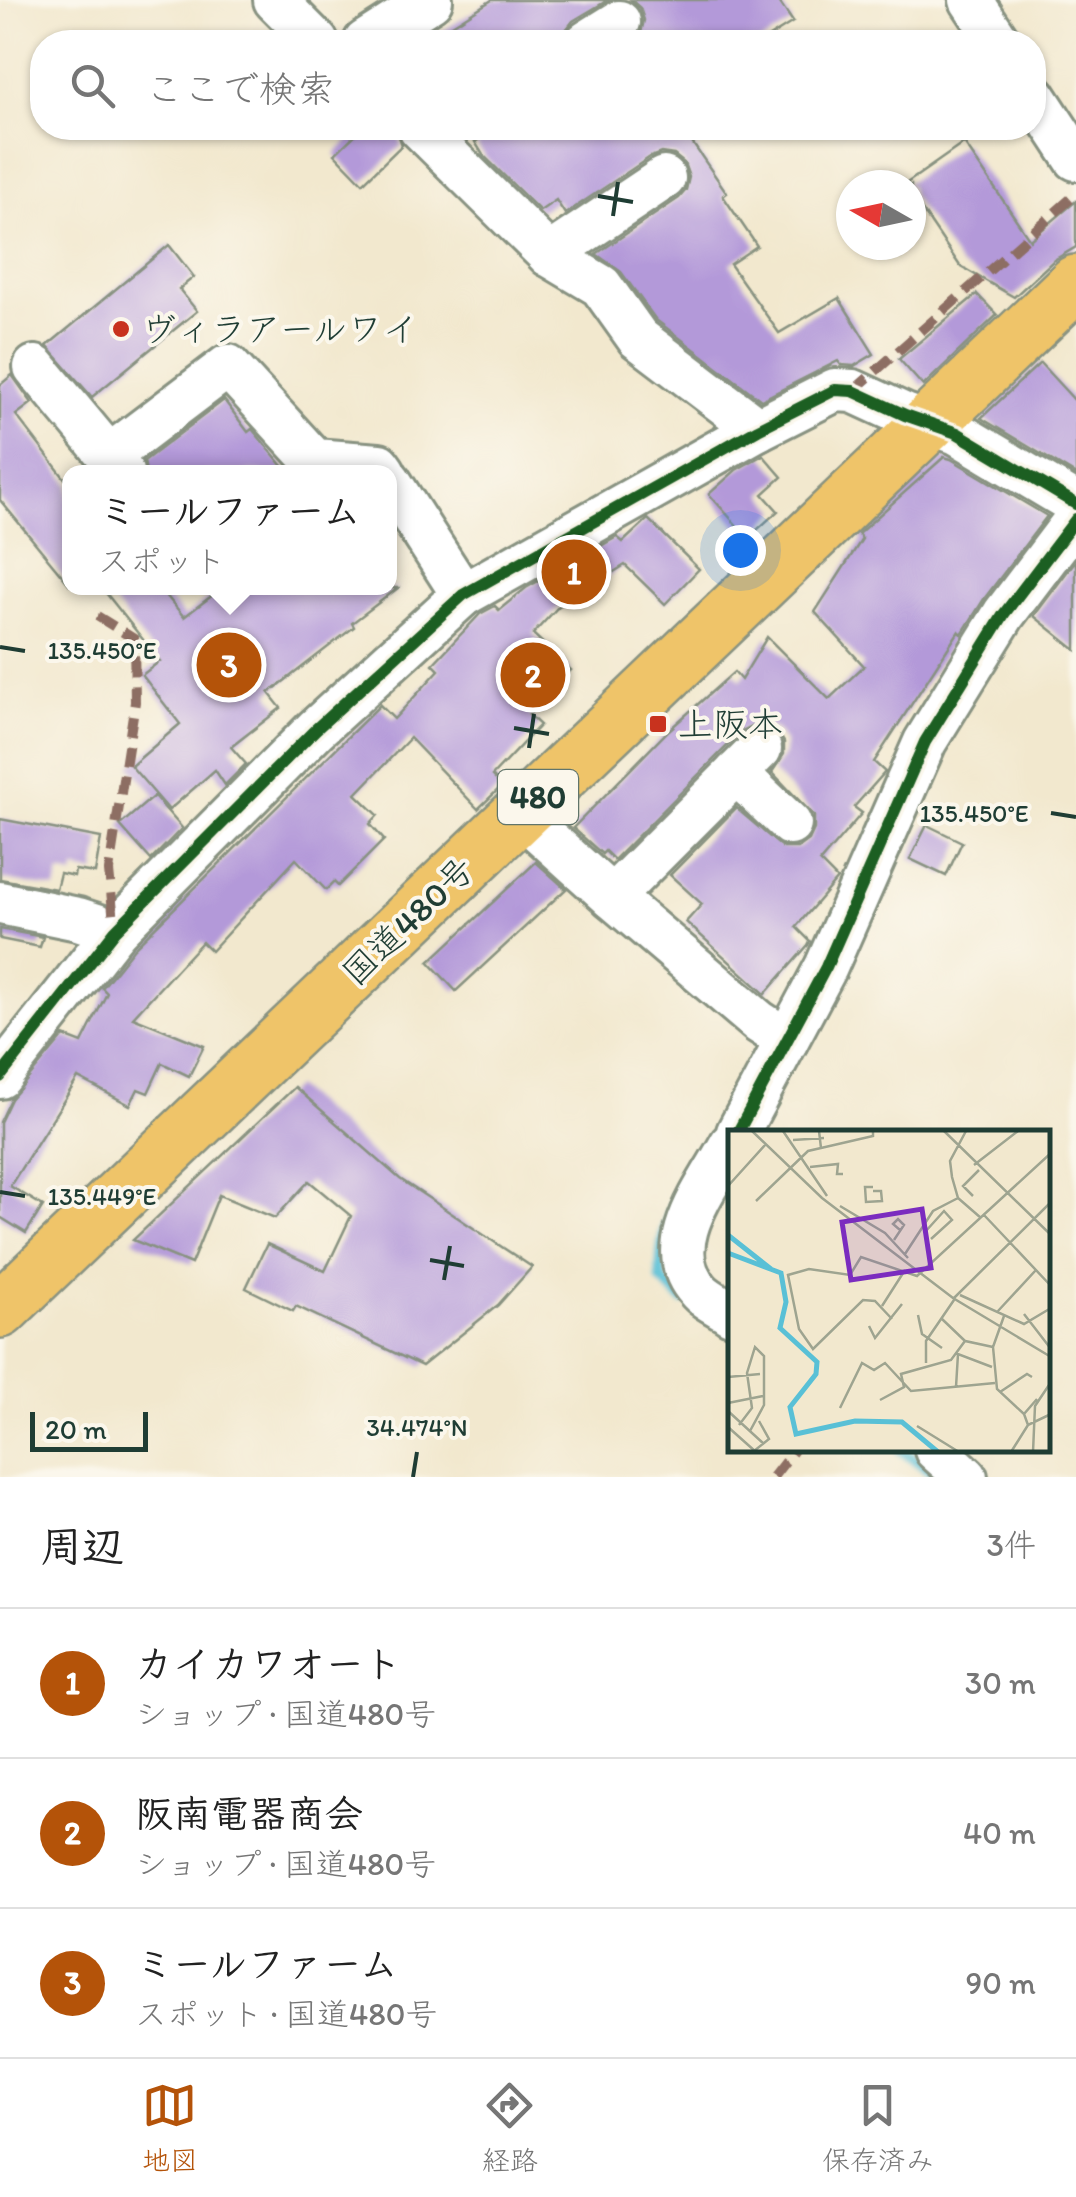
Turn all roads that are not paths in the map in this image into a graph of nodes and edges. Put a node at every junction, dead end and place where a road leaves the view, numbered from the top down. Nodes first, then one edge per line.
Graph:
1 (274, 0) edge
2 (971, 0) edge
3 (425, 2) edge
4 (305, 30) edge
5 (383, 30) edge
6 (991, 30) edge
7 (1046, 113) edge
8 (445, 140) edge
9 (1076, 159) edge
10 (664, 178) dead end
11 (549, 255) junction
12 (1076, 283) edge
13 (35, 366) dead end
14 (928, 423) junction
15 (758, 428) junction
16 (115, 464) edge
17 (305, 465) edge
18 (397, 492) edge
19 (1076, 504) edge
20 (1076, 519) edge
21 (464, 595) junction
22 (520, 814) junction
23 (790, 824) dead end
24 (612, 897) junction
25 (0, 903) edge
26 (115, 931) junction
27 (787, 1040) junction
28 (0, 1077) edge
29 (739, 1130) edge
30 (728, 1150) edge
31 (0, 1310) edge
32 (728, 1311) edge
33 (938, 1452) edge
34 (966, 1477) edge

1 - 4 street
2 - 6 street
3 - 5 street
7 - 9 street
8 - 11 street
10 - 11 street
11 - 15 street
12 - 14 highway, 国道480号 / 480
13 - 16 street
14 - 15 street
14 - 19 street
14 - 22 highway, 国道480号 / 480
15 - 21 street
16 - 17 street
18 - 21 street
20 - 27 street
21 - 26 street
22 - 24 street
22 - 31 highway, 国道480号 / 480
23 - 24 street
24 - 27 street
25 - 26 street
26 - 28 street
27 - 29 street
30 - 32 street
33 - 34 street

